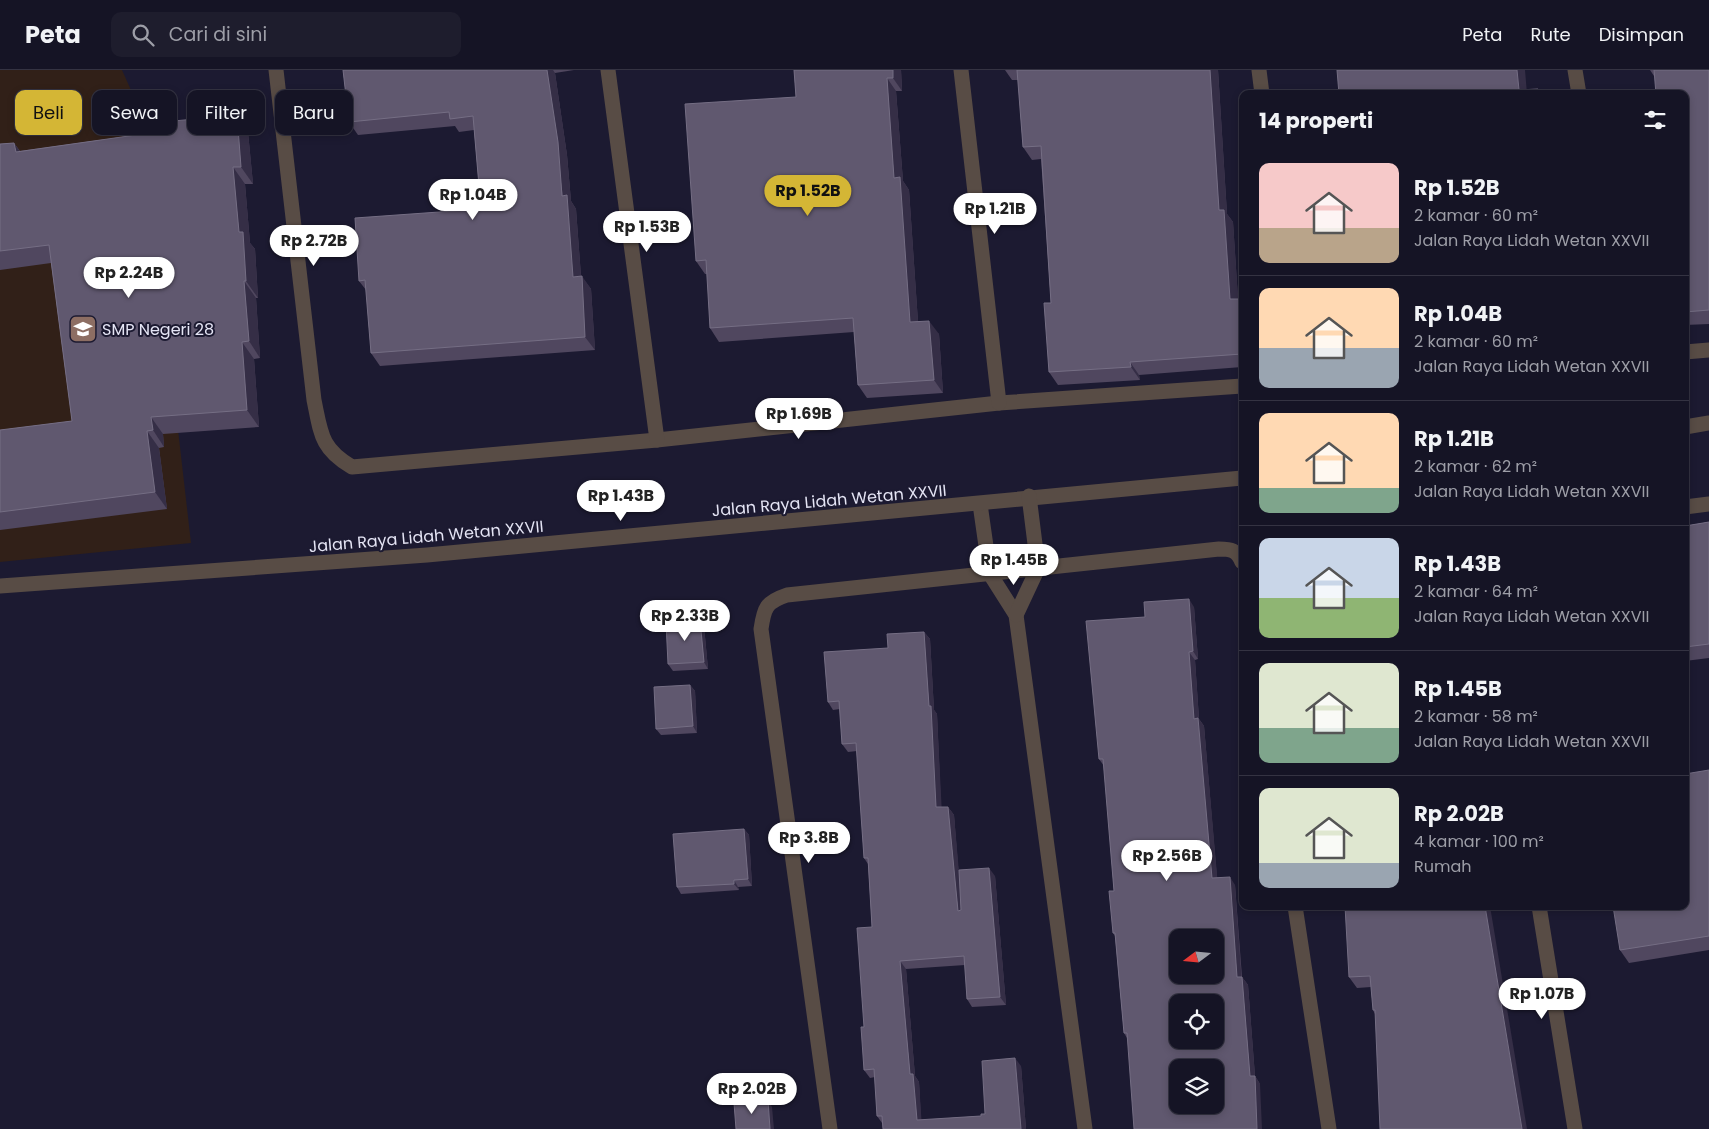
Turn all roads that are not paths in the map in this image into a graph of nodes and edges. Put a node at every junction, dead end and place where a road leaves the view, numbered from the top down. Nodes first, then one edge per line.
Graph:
1 (276, 70) edge
2 (608, 70) edge
3 (961, 70) edge
4 (1259, 70) edge
5 (1576, 70) edge
6 (1262, 90) edge
7 (1578, 90) edge
8 (1709, 350) edge
9 (1689, 352) edge
10 (1239, 386) edge
11 (999, 403) junction
12 (1709, 423) edge
13 (1689, 426) edge
14 (657, 440) junction
15 (1239, 478) edge
16 (1029, 496) junction
17 (980, 504) junction
18 (1709, 504) edge
19 (1689, 506) edge
20 (1239, 554) edge
21 (1038, 568) junction
22 (990, 574) junction
23 (0, 586) edge
24 (1016, 615) junction
25 (1296, 910) edge
26 (1540, 910) edge
27 (830, 1129) edge
28 (1085, 1129) edge
29 (1328, 1129) edge
30 (1575, 1129) edge

1 - 14 street
2 - 14 street
3 - 11 street
4 - 6 street
5 - 7 street
8 - 9 street
10 - 11 street
11 - 14 street
12 - 13 street
15 - 16 street, Jalan Raya Lidah Wetan XXVII
16 - 17 street, Jalan Raya Lidah Wetan XXVII
16 - 21 street
17 - 22 street
17 - 23 street, Jalan Raya Lidah Wetan XXVII
18 - 19 street
20 - 21 street
21 - 22 street
21 - 24 street
22 - 24 street
22 - 27 street
24 - 28 street
25 - 29 street
26 - 30 street

